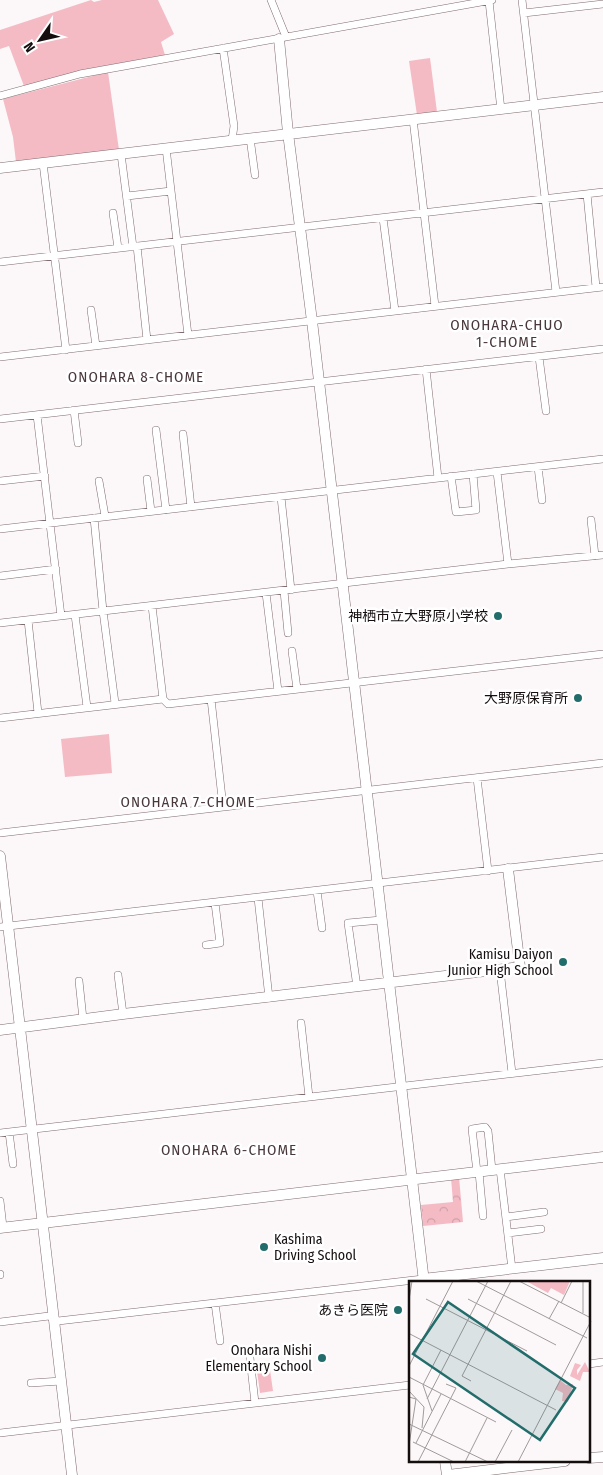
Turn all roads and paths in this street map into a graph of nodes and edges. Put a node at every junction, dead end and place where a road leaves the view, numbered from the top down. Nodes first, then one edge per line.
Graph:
1 (271, 0) edge
2 (491, 0) edge
3 (522, 0) edge
4 (603, 4) edge
5 (524, 13) junction
6 (282, 38) junction
7 (223, 48) junction
8 (0, 96) edge
9 (603, 97) edge
10 (535, 106) junction
11 (501, 110) junction
12 (413, 119) junction
13 (288, 133) junction
14 (250, 138) junction
15 (232, 140) junction
16 (166, 148) junction
17 (121, 154) junction
18 (43, 163) junction
19 (0, 168) edge
20 (255, 175) dead end
21 (171, 191) junction
22 (603, 192) edge
23 (586, 194) junction
24 (127, 196) junction
25 (545, 199) junction
26 (113, 213) dead end
27 (424, 213) junction
28 (384, 218) junction
29 (300, 227) junction
30 (177, 242) junction
31 (135, 247) junction
32 (118, 248) junction
33 (54, 255) junction
34 (0, 262) edge
35 (600, 287) edge
36 (556, 292) junction
37 (435, 306) junction
38 (91, 310) dead end
39 (395, 311) junction
40 (312, 321) junction
41 (188, 335) junction
42 (147, 340) junction
43 (96, 346) junction
44 (603, 349) edge
45 (66, 350) junction
46 (0, 357) edge
47 (539, 357) junction
48 (426, 369) junction
49 (318, 382) junction
50 (74, 410) junction
51 (546, 411) dead end
52 (37, 414) junction
53 (0, 419) edge
54 (156, 430) dead end
55 (183, 434) dead end
56 (78, 443) dead end
57 (603, 459) edge
58 (538, 467) junction
59 (496, 472) junction
60 (473, 474) junction
61 (45, 476) junction
62 (452, 476) junction
63 (438, 478) junction
64 (147, 479) dead end
65 (0, 481) edge
66 (99, 481) dead end
67 (331, 490) junction
68 (280, 497) junction
69 (542, 500) dead end
70 (191, 507) junction
71 (166, 510) junction
72 (151, 511) junction
73 (105, 516) junction
74 (94, 518) junction
75 (591, 520) dead end
76 (50, 523) junction
77 (0, 529) edge
78 (603, 555) edge
79 (595, 556) junction
80 (508, 564) junction
81 (56, 569) junction
82 (0, 576) edge
83 (343, 583) junction
84 (288, 590) junction
85 (266, 593) junction
86 (152, 606) junction
87 (103, 611) junction
88 (75, 615) junction
89 (61, 616) junction
90 (28, 620) junction
91 (0, 623) edge
92 (288, 633) dead end
93 (292, 651) dead end
94 (603, 654) edge
95 (353, 682) junction
96 (297, 689) junction
97 (278, 691) junction
98 (163, 699) junction
99 (211, 699) junction
100 (115, 703) junction
101 (87, 707) junction
102 (38, 713) junction
103 (0, 718) edge
104 (603, 763) edge
105 (477, 778) junction
106 (366, 790) junction
107 (223, 807) junction
108 (0, 833) edge
109 (0, 856) edge
110 (603, 857) edge
111 (508, 868) junction
112 (488, 871) junction
113 (378, 884) junction
114 (317, 891) junction
115 (258, 898) junction
116 (215, 903) junction
117 (381, 920) junction
118 (4, 927) edge
119 (322, 928) dead end
120 (206, 944) dead end
121 (500, 970) junction
122 (118, 975) dead end
123 (79, 981) dead end
124 (388, 982) junction
125 (357, 987) junction
126 (269, 998) junction
127 (124, 1014) junction
128 (83, 1019) junction
129 (301, 1023) dead end
130 (20, 1028) junction
131 (0, 1030) edge
132 (603, 1063) edge
133 (512, 1073) junction
134 (401, 1086) junction
135 (309, 1097) junction
136 (31, 1129) junction
137 (9, 1132) junction
138 (0, 1133) edge
139 (603, 1157) edge
140 (13, 1164) dead end
141 (496, 1170) junction
142 (478, 1172) junction
143 (412, 1180) junction
144 (0, 1201) edge
145 (544, 1212) dead end
146 (483, 1216) dead end
147 (506, 1218) junction
148 (42, 1223) junction
149 (1, 1228) edge
150 (541, 1229) dead end
151 (508, 1233) junction
152 (603, 1258) edge
153 (512, 1269) junction
154 (423, 1281) edge
155 (409, 1282) edge
156 (215, 1303) junction
157 (53, 1318) junction
158 (0, 1322) edge
159 (220, 1341) dead end
160 (250, 1358) dead end
161 (603, 1362) edge
162 (590, 1364) edge
163 (60, 1381) junction
164 (31, 1383) dead end
165 (409, 1385) edge
166 (254, 1403) junction
167 (66, 1425) junction
168 (0, 1433) edge
169 (603, 1457) edge
170 (590, 1458) edge
171 (445, 1462) edge
172 (551, 1462) edge
173 (523, 1464) edge
174 (72, 1475) edge
175 (447, 1475) edge

1 - 6 street
2 - 6 street
2 - 11 street
3 - 5 street
4 - 5 street
5 - 10 street
6 - 7 street
6 - 13 street
7 - 8 street
7 - 15 street
9 - 10 street
10 - 11 street
10 - 25 street
11 - 12 street
12 - 13 street
12 - 27 street
13 - 14 street
13 - 29 street
14 - 15 street
14 - 20 street
15 - 16 street
16 - 17 street
16 - 21 street
17 - 18 street
17 - 24 street
18 - 19 street
18 - 33 street
21 - 24 street
21 - 30 street
22 - 23 street
23 - 25 street
23 - 35 street
24 - 31 street
25 - 27 street
25 - 36 street
26 - 32 street
27 - 28 street
27 - 37 street
28 - 29 street
28 - 39 street
29 - 30 street
29 - 40 street
30 - 31 street
30 - 41 street
31 - 32 street
31 - 42 street
32 - 33 street
33 - 34 street
33 - 45 street
35 - 36 street
36 - 37 street
37 - 39 street
38 - 43 street
39 - 40 street
40 - 41 street
40 - 49 street
41 - 42 street
42 - 43 street
43 - 45 street
44 - 47 street
45 - 46 street
47 - 48 street
47 - 51 street
48 - 49 street
48 - 63 street
49 - 50 street
49 - 67 street
50 - 52 street
50 - 56 street
52 - 53 street
52 - 61 street
54 - 71 street
55 - 70 street
57 - 58 street
58 - 59 street
58 - 69 street
59 - 60 street
59 - 80 street
60 - 62 street
60 - 62 street
61 - 65 street
61 - 76 street
62 - 63 street
63 - 67 street
64 - 72 street
66 - 73 street
67 - 68 street
67 - 83 street
68 - 70 street
68 - 84 street
70 - 71 street
71 - 72 street
72 - 73 street
73 - 74 street
74 - 76 street
74 - 87 street
75 - 79 street
76 - 77 street
76 - 81 street
78 - 79 street
79 - 80 street
80 - 83 street
81 - 82 street
81 - 89 street
83 - 84 street
83 - 95 street
84 - 85 street
84 - 92 street
85 - 86 street
85 - 97 street
86 - 87 street
86 - 98 street
87 - 88 street
87 - 100 street
88 - 89 street
88 - 101 street
89 - 90 street
90 - 91 street
90 - 102 street
93 - 96 street
94 - 95 street
95 - 96 street
95 - 106 street
96 - 97 street
97 - 99 street
98 - 99 street
98 - 100 street
99 - 107 street
100 - 101 street
101 - 102 street
102 - 103 street
104 - 105 street
105 - 106 street
105 - 112 street
106 - 107 street
106 - 113 street
107 - 108 street
109 - 118 street
110 - 111 street
111 - 112 street
111 - 121 street
112 - 113 street
113 - 114 street
113 - 117 street
114 - 115 street
114 - 119 street
115 - 116 street
115 - 126 street
116 - 118 street
116 - 120 street
117 - 124 street
117 - 125 street
118 - 130 street
121 - 124 street
121 - 133 street
122 - 127 street
123 - 128 street
124 - 125 street
124 - 134 street
125 - 126 street
126 - 127 street
127 - 128 street
128 - 130 street
129 - 135 street
130 - 131 street
130 - 136 street
132 - 133 street
133 - 134 street
134 - 135 street
134 - 143 street
135 - 136 street
136 - 137 street
136 - 148 street
137 - 138 street
137 - 140 street
139 - 141 street
141 - 142 street
141 - 142 street
141 - 147 street
142 - 143 street
142 - 146 street
143 - 148 street
143 - 154 street
144 - 149 street
145 - 147 street
147 - 151 street
148 - 149 street
148 - 157 street
150 - 151 street
151 - 153 street
152 - 153 street
153 - 154 street
155 - 156 street
156 - 157 street
156 - 159 street
157 - 158 street
157 - 163 street
160 - 166 street
161 - 162 street
163 - 164 street
163 - 167 street
165 - 166 street
166 - 167 street
167 - 168 street
167 - 174 street
169 - 170 street
171 - 175 street
172 - 173 street
173 - 175 street

